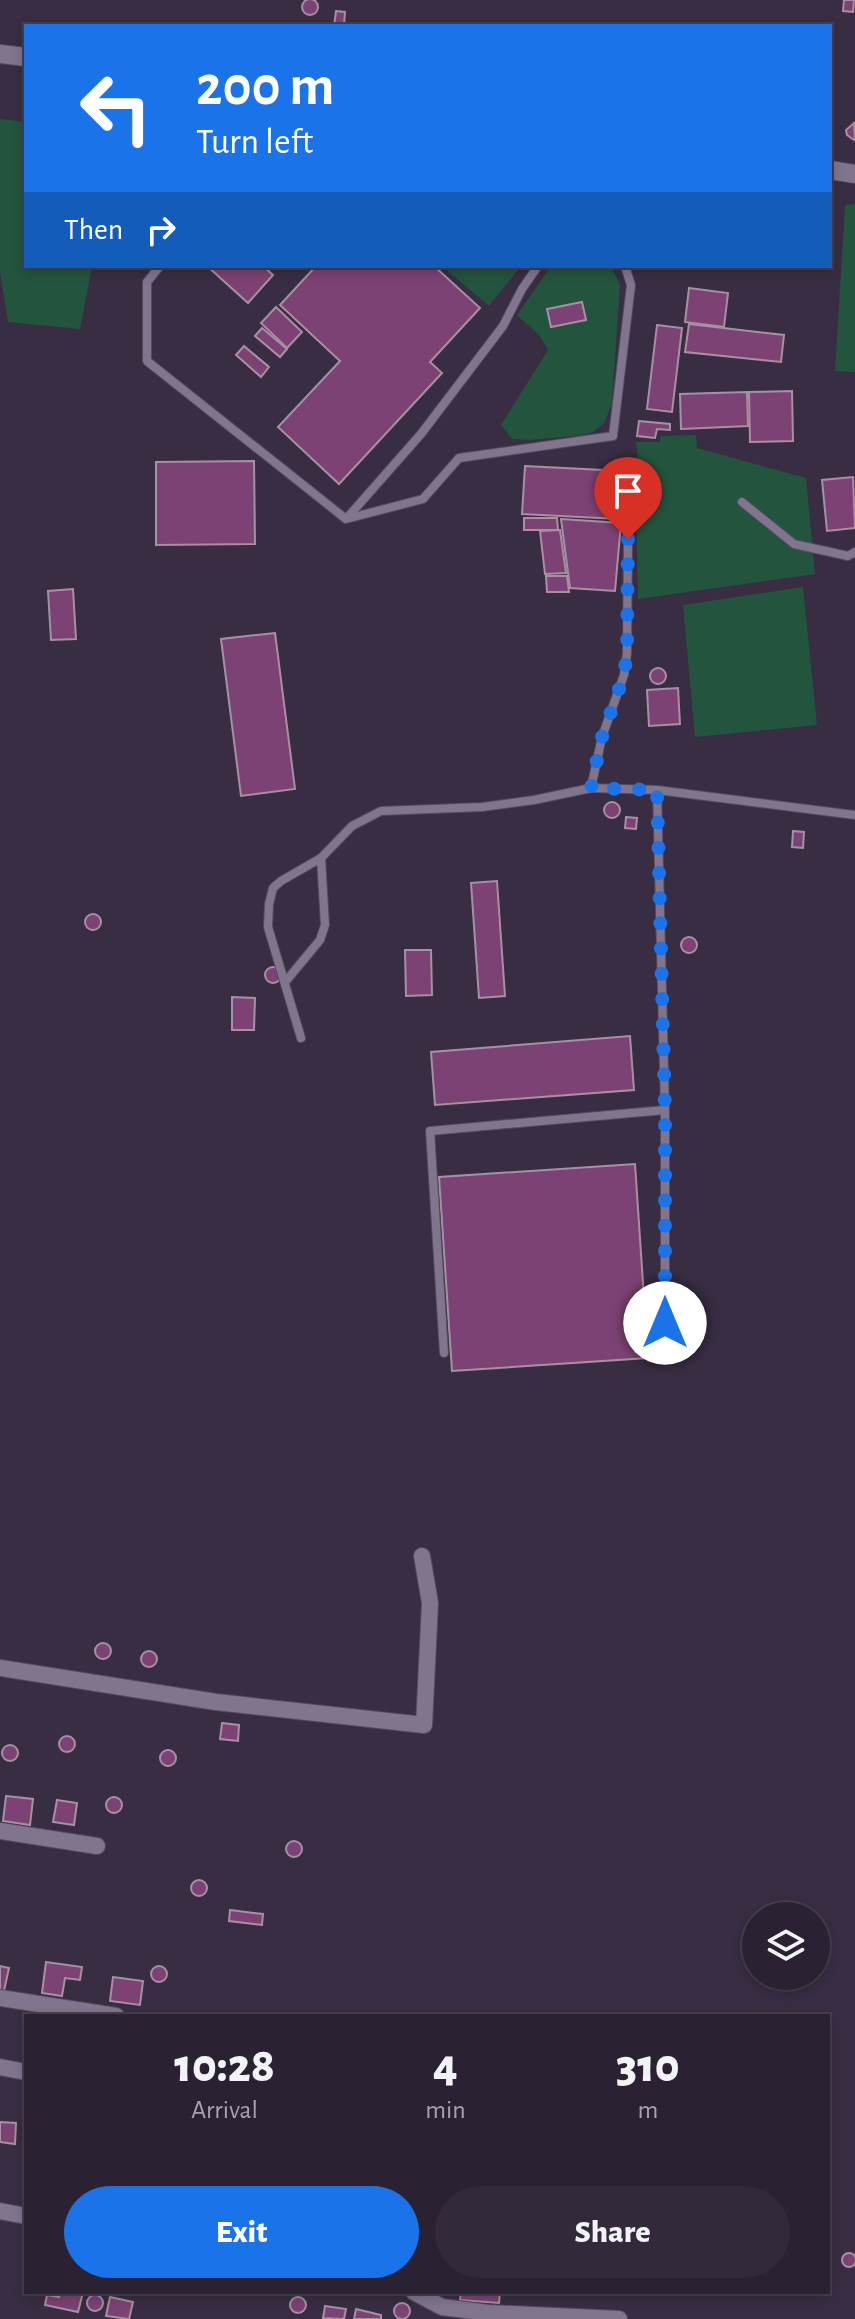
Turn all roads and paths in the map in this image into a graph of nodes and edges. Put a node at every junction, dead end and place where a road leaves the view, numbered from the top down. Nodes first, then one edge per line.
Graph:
1 (0, 54) edge
2 (24, 57) edge
3 (832, 170) edge
4 (855, 174) edge
5 (158, 268) edge
6 (537, 268) edge
7 (626, 268) edge
8 (742, 502) dead end
9 (346, 519) junction
10 (628, 539) dead end
11 (855, 552) edge
12 (591, 788) junction
13 (657, 790) junction
14 (855, 815) edge
15 (321, 858) junction
16 (286, 981) junction
17 (301, 1038) dead end
18 (665, 1110) junction
19 (444, 1353) dead end
20 (665, 1354) dead end
21 (422, 1556) dead end
22 (0, 1668) edge
23 (0, 1831) edge
24 (97, 1846) dead end
25 (0, 1998) edge
26 (103, 2014) edge
27 (0, 2067) edge
28 (24, 2072) edge
29 (0, 2211) edge
30 (24, 2216) edge
31 (418, 2294) edge
32 (619, 2319) edge

1 - 2 street
3 - 4 street
5 - 9 lane
6 - 9 lane
7 - 9 lane
8 - 11 lane
10 - 12 lane
12 - 13 lane
12 - 15 lane
13 - 14 lane
13 - 18 lane
15 - 16 lane
15 - 16 lane
16 - 17 lane
18 - 19 lane
18 - 20 lane
21 - 22 street
23 - 24 street
25 - 26 street
27 - 28 street
29 - 30 street
31 - 32 street

